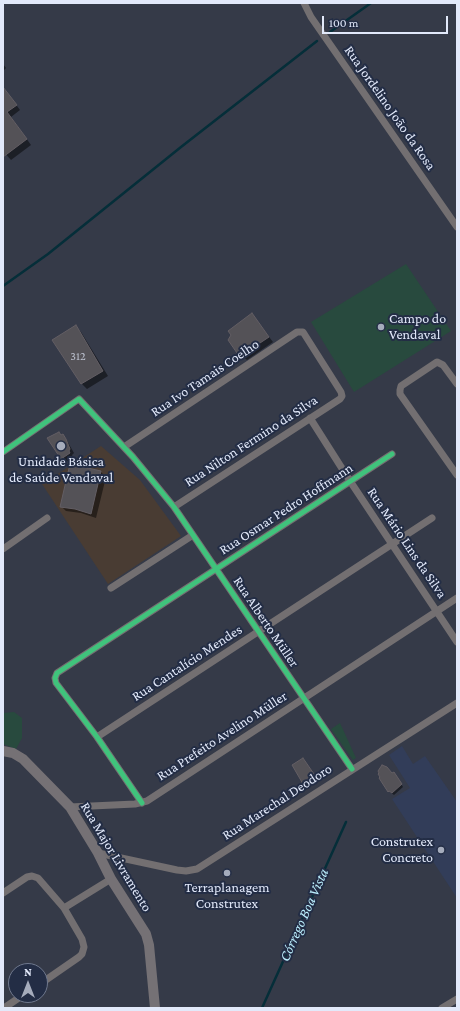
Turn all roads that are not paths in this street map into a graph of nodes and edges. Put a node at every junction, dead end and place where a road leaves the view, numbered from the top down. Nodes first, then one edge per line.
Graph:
1 (304, 3) edge
2 (457, 227) edge
3 (457, 384) edge
4 (342, 396) joint
5 (310, 418) junction
6 (124, 447) junction
7 (3, 452) edge
8 (392, 454) dead end
9 (457, 475) edge
10 (350, 482) junction
11 (174, 507) junction
12 (47, 518) dead end
13 (432, 518) dead end
14 (193, 535) junction
15 (392, 544) junction
16 (3, 549) edge
17 (216, 569) junction
18 (112, 588) dead end
19 (457, 598) edge
20 (436, 611) junction
21 (259, 631) junction
22 (457, 642) edge
23 (304, 698) junction
24 (457, 703) edge
25 (97, 737) junction
26 (3, 750) edge
27 (352, 769) junction
28 (142, 803) junction
29 (70, 808) junction
30 (98, 853) junction
31 (111, 879) junction
32 (3, 893) edge
33 (64, 908) junction
34 (48, 978) edge
35 (457, 999) edge
36 (155, 1008) edge
37 (442, 1008) edge

1 - 2 street, Rua Jordelino João da Rosa
3 - 9 street
4 - 5 street, Rua Nilton Fermino da Silva
4 - 6 street, Rua Ivo Tamais Coelho
5 - 10 street, Rua Mário Lins da Silva
5 - 11 street, Rua Nilton Fermino da Silva
6 - 7 street, Rua Alberto Müller
6 - 11 street, Rua Alberto Müller
8 - 10 street, Rua Osmar Pedro Hoffmann
10 - 15 street, Rua Mário Lins da Silva
10 - 17 street, Rua Osmar Pedro Hoffmann
11 - 14 street, Rua Alberto Müller
12 - 16 street
13 - 15 street, Rua Cantalício Mendes
14 - 17 street, Rua Alberto Müller
14 - 18 street
15 - 20 street, Rua Mário Lins da Silva
15 - 21 street, Rua Cantalício Mendes
17 - 21 street, Rua Alberto Müller
17 - 25 street, Rua Osmar Pedro Hoffmann
19 - 20 street, Rua Prefeito Avelino Müller
20 - 22 street, Rua Mário Lins da Silva
20 - 23 street, Rua Prefeito Avelino Müller
21 - 23 street, Rua Alberto Müller
21 - 25 street, Rua Cantalício Mendes
23 - 27 street, Rua Alberto Müller
23 - 28 street, Rua Prefeito Avelino Müller
24 - 27 street, Rua Marechal Deodoro
25 - 28 street
26 - 29 main road, Rua Major Livramento
27 - 30 street, Rua Marechal Deodoro
28 - 29 street, Rua Prefeito Avelino Müller
29 - 30 main road, Rua Major Livramento
30 - 31 main road, Rua Major Livramento
31 - 33 street
31 - 36 main road, Rua Major Livramento
32 - 33 street
33 - 34 street
35 - 37 street

